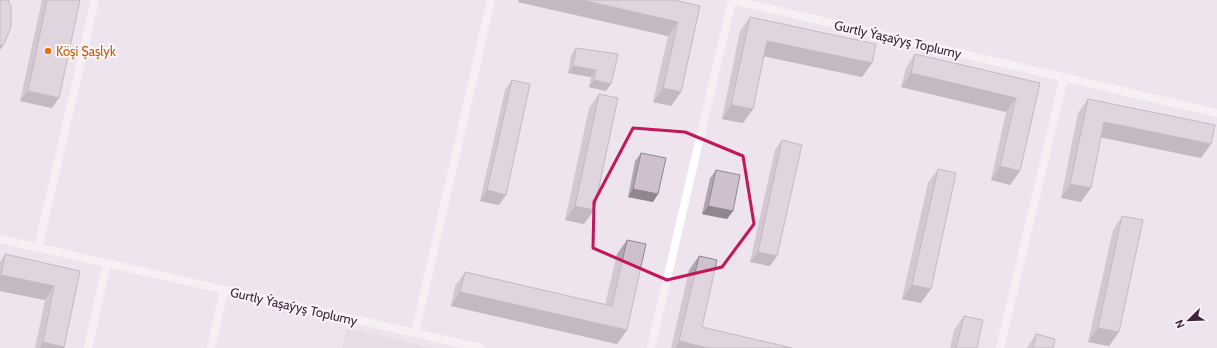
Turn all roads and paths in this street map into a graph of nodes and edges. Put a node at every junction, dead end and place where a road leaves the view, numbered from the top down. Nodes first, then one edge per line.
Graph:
1 (95, 0) edge
2 (491, 0) edge
3 (732, 0) edge
4 (1064, 78) junction
5 (1217, 113) edge
6 (0, 239) edge
7 (38, 248) junction
8 (107, 263) junction
9 (224, 290) junction
10 (415, 333) junction
11 (88, 348) edge
12 (211, 348) edge
13 (481, 348) edge
14 (651, 348) edge
15 (1000, 348) edge

1 - 7 street
2 - 10 street
3 - 4 street, Gurtly Ýaşaýyş Toplumy
3 - 14 street
4 - 5 street, Gurtly Ýaşaýyş Toplumy
4 - 15 street
6 - 7 street, Gurtly Ýaşaýyş Toplumy
7 - 8 street, Gurtly Ýaşaýyş Toplumy
8 - 9 street, Gurtly Ýaşaýyş Toplumy
8 - 11 street
9 - 10 street, Gurtly Ýaşaýyş Toplumy
9 - 12 street
10 - 13 street, Gurtly Ýaşaýyş Toplumy

